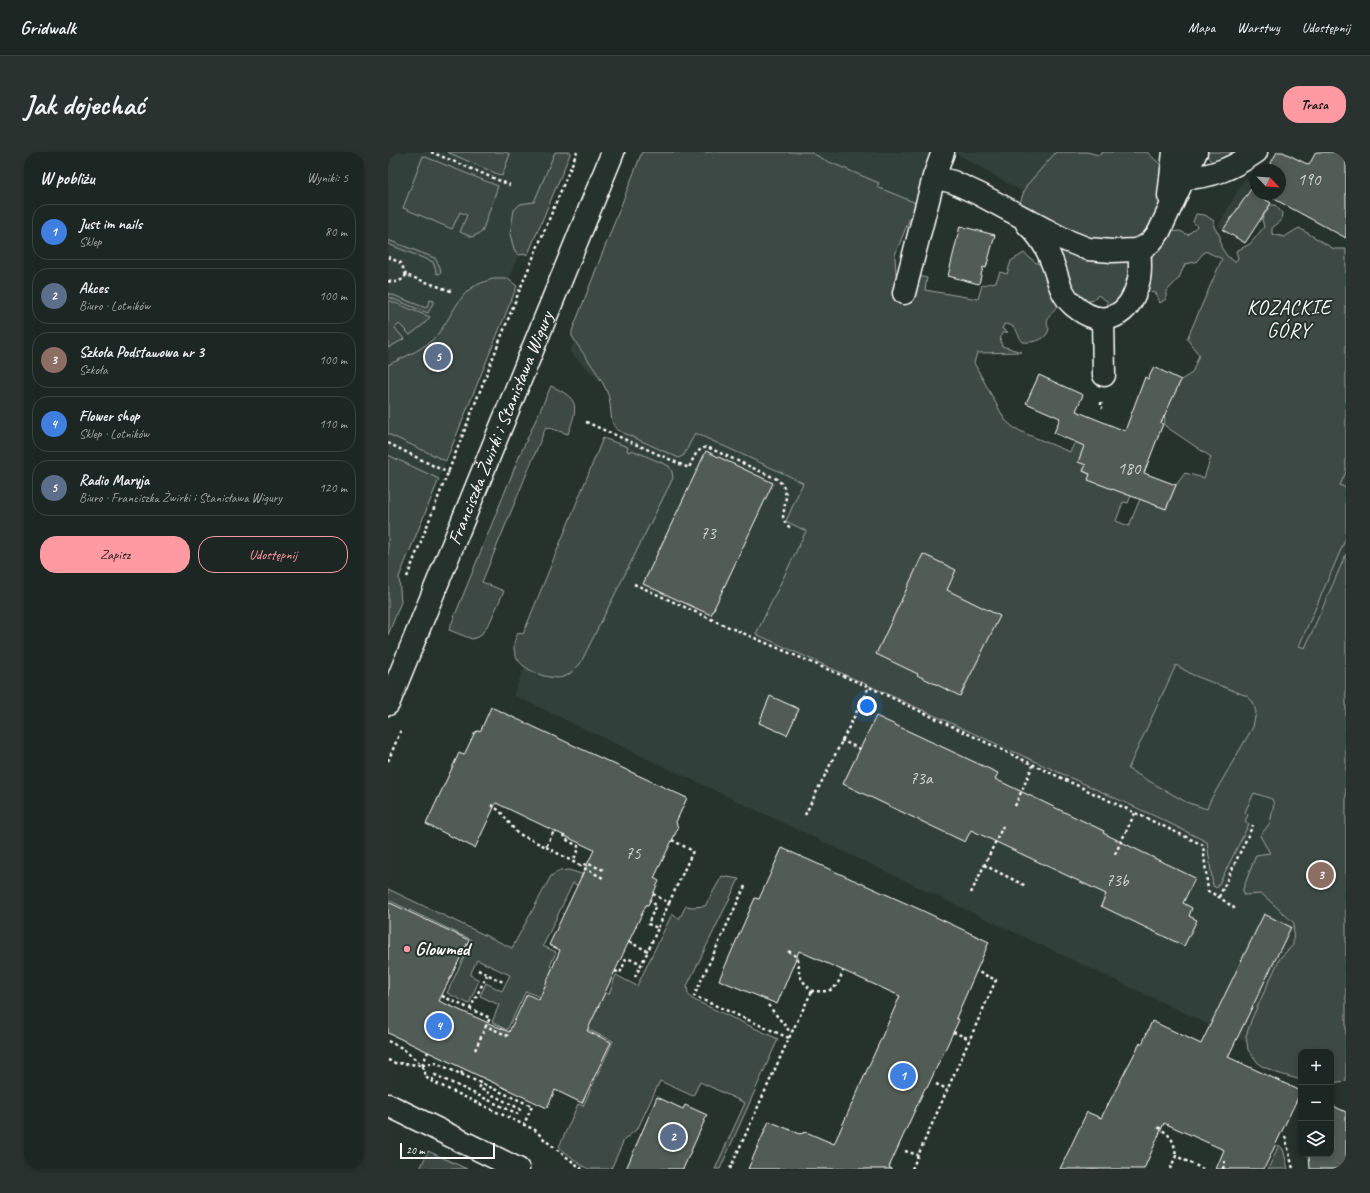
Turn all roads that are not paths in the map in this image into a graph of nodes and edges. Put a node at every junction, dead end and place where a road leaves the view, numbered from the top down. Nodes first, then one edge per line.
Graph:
1 (613, 152) edge
2 (943, 152) edge
3 (1174, 152) edge
4 (1196, 152) edge
5 (1256, 152) edge
6 (934, 177) junction
7 (1184, 178) junction
8 (1013, 211) junction
9 (1166, 216) junction
10 (1139, 249) junction
11 (904, 293) dead end
12 (1103, 318) junction
13 (1104, 375) dead end
14 (388, 704) edge
15 (388, 1105) edge
16 (518, 1169) edge

1 - 14 street, Franciszka Żwirki i Stanisława Wigury
2 - 6 street
3 - 9 street
4 - 7 street
5 - 7 street
6 - 8 street
6 - 11 street
7 - 9 street
8 - 10 street
8 - 12 street
9 - 10 street
10 - 12 street
12 - 13 street
15 - 16 street

